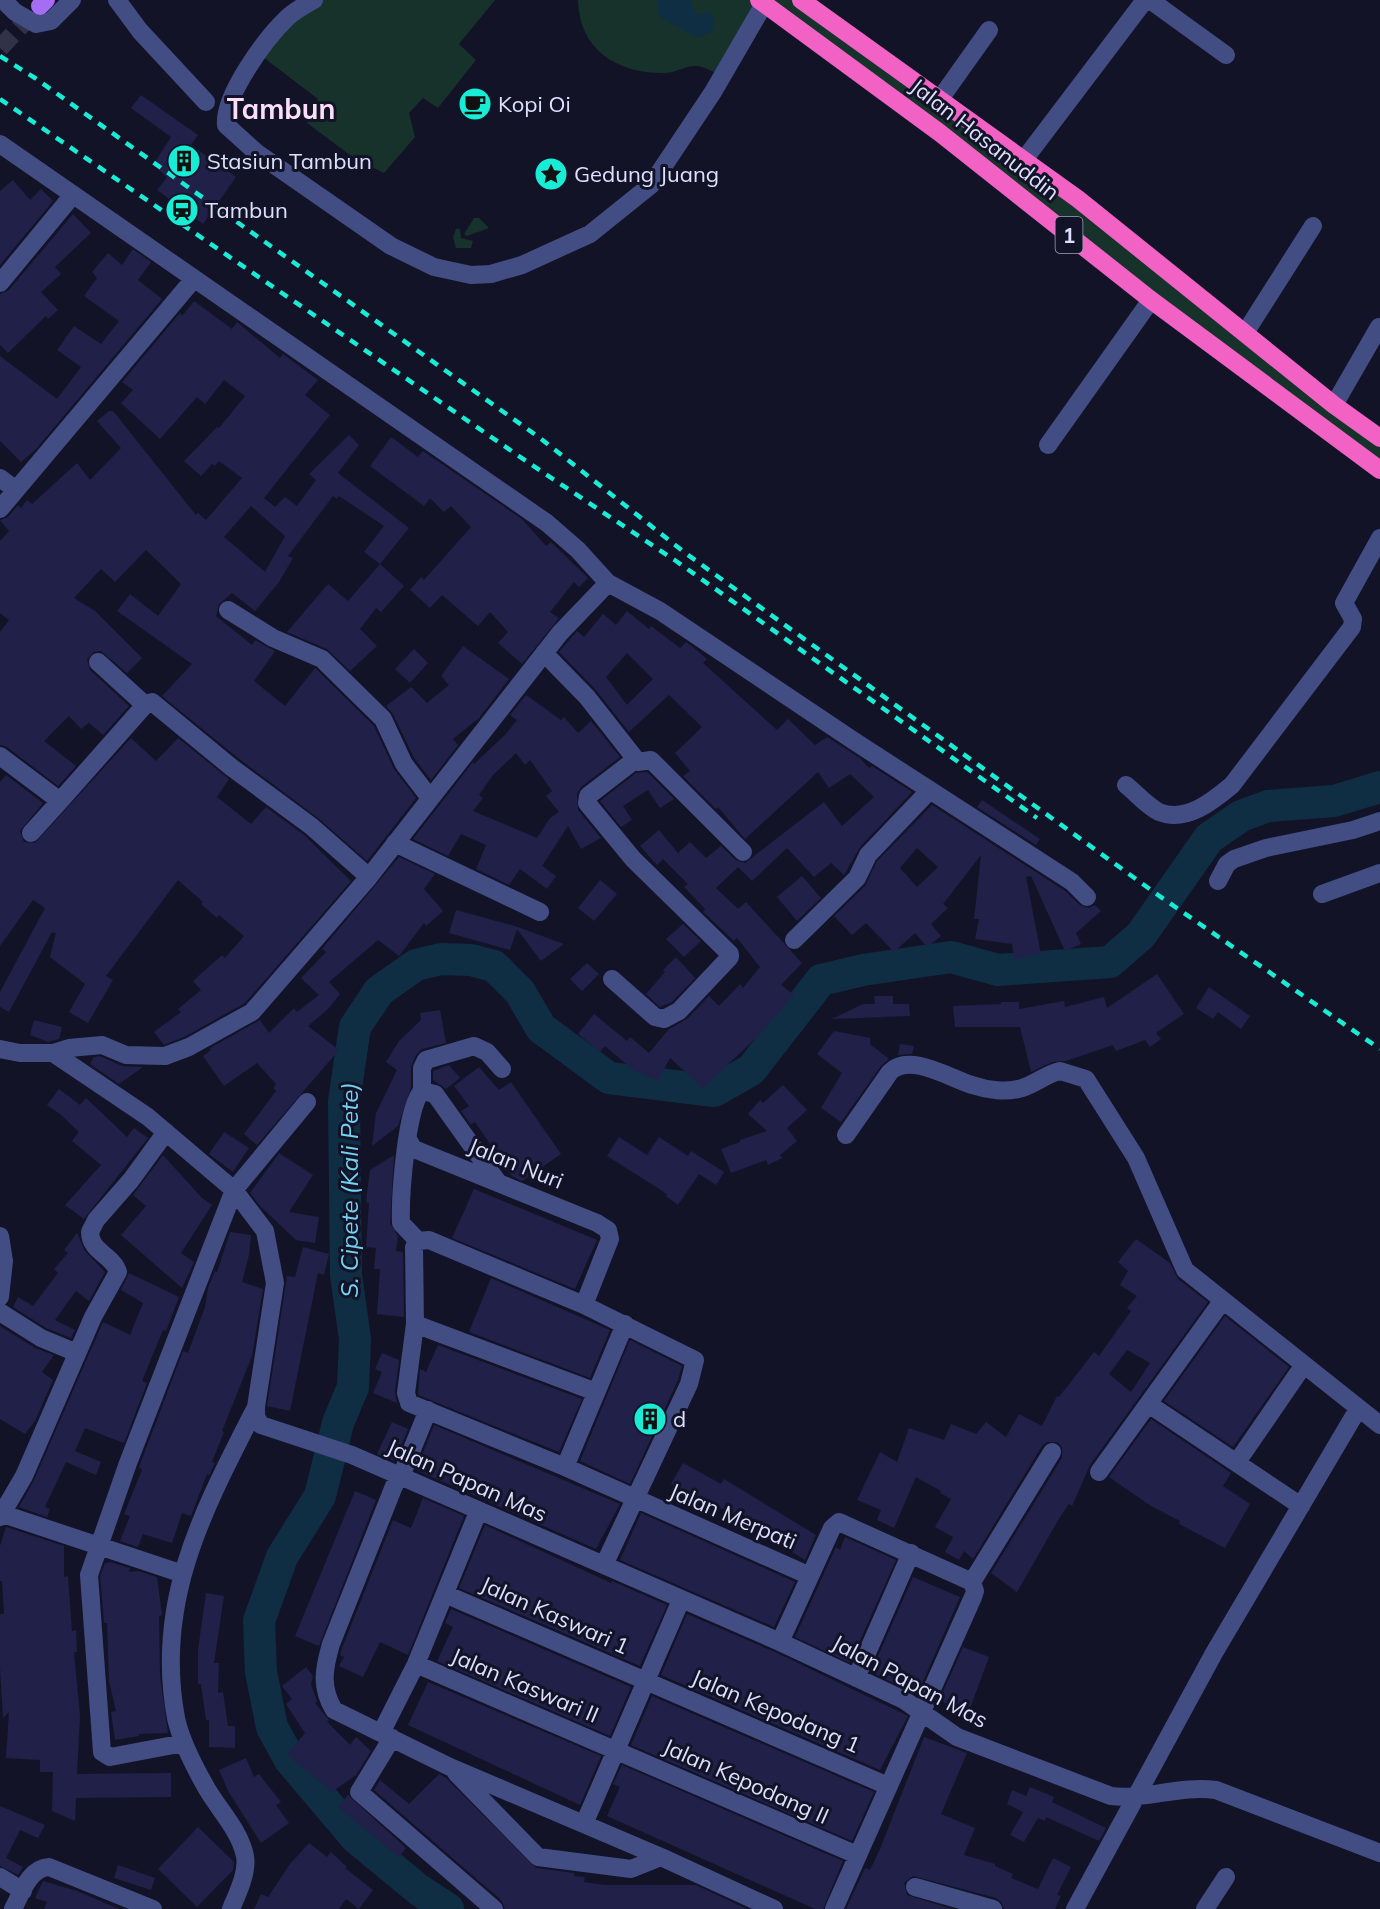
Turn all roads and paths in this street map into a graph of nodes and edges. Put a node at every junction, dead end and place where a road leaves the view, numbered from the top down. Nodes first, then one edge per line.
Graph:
1 (3, 0) edge
2 (72, 0) edge
3 (117, 0) edge
4 (311, 0) edge
5 (801, 0) edge
6 (1144, 0) edge
7 (1150, 0) edge
8 (761, 2) edge
9 (989, 30) dead end
10 (1226, 55) dead end
11 (940, 99) junction
12 (206, 102) dead end
13 (0, 144) edge
14 (1023, 161) junction
15 (72, 196) junction
16 (1313, 226) dead end
17 (193, 280) junction
18 (0, 283) edge
19 (1151, 300) junction
20 (1379, 327) edge
21 (1245, 333) junction
22 (1334, 405) junction
23 (1380, 438) edge
24 (1048, 446) dead end
25 (1380, 470) edge
26 (0, 478) edge
27 (16, 490) junction
28 (0, 509) edge
29 (1380, 538) edge
30 (608, 583) junction
31 (228, 610) dead end
32 (544, 653) junction
33 (98, 662) dead end
34 (146, 705) junction
35 (0, 756) edge
36 (636, 759) junction
37 (1126, 785) dead end
38 (930, 790) junction
39 (430, 798) junction
40 (60, 801) junction
41 (1380, 821) edge
42 (31, 833) dead end
43 (395, 843) junction
44 (743, 852) dead end
45 (1380, 873) edge
46 (369, 877) junction
47 (1218, 881) dead end
48 (1322, 894) dead end
49 (1087, 897) dead end
50 (540, 912) dead end
51 (794, 940) dead end
52 (612, 979) dead end
53 (0, 1049) edge
54 (53, 1053) junction
55 (501, 1069) dead end
56 (422, 1091) junction
57 (307, 1102) dead end
58 (166, 1132) junction
59 (846, 1135) dead end
60 (408, 1139) junction
61 (498, 1181) junction
62 (234, 1190) junction
63 (0, 1236) edge
64 (418, 1241) junction
65 (0, 1297) edge
66 (1223, 1300) junction
67 (584, 1305) junction
68 (0, 1312) edge
69 (415, 1324) junction
70 (625, 1324) junction
71 (77, 1353) junction
72 (1303, 1366) junction
73 (596, 1392) junction
74 (1150, 1405) junction
75 (256, 1407) junction
76 (1358, 1409) junction
77 (428, 1410) junction
78 (1380, 1425) edge
79 (1052, 1452) dead end
80 (1237, 1462) junction
81 (565, 1467) junction
82 (1099, 1472) dead end
83 (400, 1478) junction
84 (636, 1501) junction
85 (1301, 1506) junction
86 (478, 1512) junction
87 (1, 1515) edge
88 (101, 1545) junction
89 (911, 1553) junction
90 (604, 1565) junction
91 (183, 1574) junction
92 (810, 1576) junction
93 (972, 1582) junction
94 (446, 1594) junction
95 (681, 1600) junction
96 (780, 1642) junction
97 (416, 1664) junction
98 (856, 1678) junction
99 (645, 1681) junction
100 (920, 1712) junction
101 (386, 1736) junction
102 (184, 1743) junction
103 (615, 1750) junction
104 (450, 1767) junction
105 (888, 1785) junction
106 (1135, 1797) junction
107 (584, 1824) junction
108 (1380, 1853) edge
109 (857, 1856) junction
110 (661, 1857) junction
111 (0, 1877) edge
112 (1226, 1877) dead end
113 (915, 1887) dead end
114 (23, 1891) junction
115 (0, 1906) edge
116 (4, 1909) edge
117 (13, 1909) edge
118 (153, 1909) edge
119 (231, 1909) edge
120 (494, 1909) edge
121 (774, 1909) edge
122 (834, 1909) edge
123 (993, 1909) edge
124 (1075, 1909) edge
125 (1204, 1909) edge

1 - 2 street
3 - 12 street
4 - 8 street
5 - 11 highway, Jalan Hasanuddin / 1
6 - 14 street
7 - 10 street
8 - 19 highway, Jalan Hasanuddin / 1
9 - 11 street
11 - 14 highway, Jalan Hasanuddin / 1
13 - 15 street
14 - 21 highway, Jalan Hasanuddin / 1
15 - 17 street
15 - 18 street
16 - 21 street
17 - 27 street
17 - 30 street
19 - 24 street
19 - 25 highway, Jalan Hasanuddin / 1
20 - 22 street
21 - 22 highway, Jalan Hasanuddin / 1
22 - 23 highway, Jalan Hasanuddin / 1
26 - 27 street
27 - 28 street
29 - 37 street
30 - 32 street
30 - 38 street
31 - 39 street
32 - 36 street
32 - 39 street
33 - 34 street
34 - 40 street
34 - 46 street
35 - 40 street
36 - 44 street
36 - 52 street
38 - 49 street
38 - 51 street
39 - 43 street
40 - 42 street
41 - 47 street
43 - 46 street
43 - 50 street
45 - 48 street
46 - 54 street
53 - 54 street
54 - 58 street
55 - 56 street
56 - 60 street
56 - 61 street
57 - 62 street
58 - 62 street
58 - 71 street
59 - 66 street
60 - 61 street, Jalan Nuri
60 - 64 street
61 - 67 street, Jalan Nuri
62 - 75 street
62 - 88 street
63 - 65 street
64 - 67 street
64 - 69 street
66 - 72 street
66 - 74 street
67 - 70 street
68 - 71 street
69 - 73 street
69 - 77 street, Jalan Merpati
70 - 73 street
70 - 84 street
71 - 87 street
72 - 76 street
72 - 80 street
73 - 81 street
74 - 80 street
74 - 82 street
75 - 83 street, Jalan Papan Mas
75 - 91 street
76 - 78 street
76 - 85 street
77 - 81 street, Jalan Merpati
77 - 83 street
79 - 93 street
80 - 85 street
81 - 84 street, Jalan Merpati
83 - 86 street, Jalan Papan Mas
83 - 101 street
84 - 90 street
84 - 92 street, Jalan Merpati
85 - 106 street
86 - 90 street, Jalan Papan Mas
86 - 94 street
87 - 88 street
88 - 91 street
88 - 102 street
89 - 92 street
89 - 93 street
89 - 98 street
90 - 95 street, Jalan Papan Mas
91 - 102 street
92 - 96 street
93 - 100 street
94 - 97 street
94 - 99 street, Jalan Kaswari 1
95 - 96 street, Jalan Papan Mas
95 - 99 street
96 - 98 street, Jalan Papan Mas
97 - 101 street
97 - 103 street, Jalan Kaswari II
98 - 100 street, Jalan Papan Mas
99 - 103 street
99 - 105 street, Jalan Kepodang 1
100 - 105 street
100 - 106 street, Jalan Papan Mas
101 - 104 street
101 - 120 street
102 - 119 street
103 - 107 street
103 - 109 street, Jalan Kepodang II
104 - 107 street
104 - 110 street
105 - 109 street
106 - 108 street, Jalan Papan Mas
106 - 124 street
107 - 110 street
109 - 122 street
110 - 121 street
111 - 114 street
112 - 125 street
113 - 123 street
114 - 117 street
114 - 118 street
115 - 116 street

